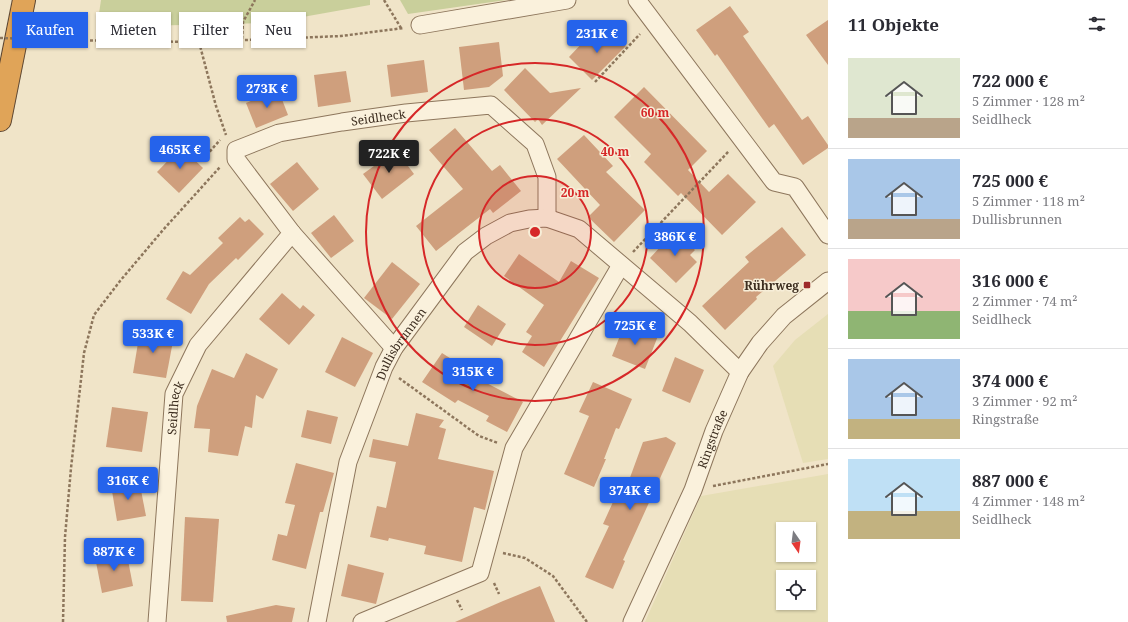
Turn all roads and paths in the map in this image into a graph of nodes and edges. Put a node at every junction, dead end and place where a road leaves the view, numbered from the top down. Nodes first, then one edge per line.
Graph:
1 (24, 0) edge
2 (255, 0) edge
3 (384, 0) edge
4 (567, 0) edge
5 (637, 0) edge
6 (653, 21) junction
7 (243, 22) edge
8 (420, 25) joint
9 (401, 28) junction
10 (0, 38) edge
11 (243, 39) edge
12 (179, 42) edge
13 (200, 48) edge
14 (595, 82) dead end
15 (0, 120) edge
16 (226, 134) junction
17 (741, 137) junction
18 (236, 150) junction
19 (203, 159) dead end
20 (547, 218) junction
21 (292, 233) junction
22 (828, 235) edge
23 (621, 265) junction
24 (828, 281) edge
25 (394, 348) junction
26 (384, 367) junction
27 (740, 372) junction
28 (514, 448) junction
29 (828, 464) edge
30 (693, 490) junction
31 (487, 550) junction
32 (63, 622) edge
33 (157, 622) edge
34 (317, 622) edge
35 (362, 622) edge
36 (587, 622) edge
37 (632, 622) edge

1 - 15 highway
2 - 7 path
3 - 9 path
4 - 8 street
5 - 6 street
6 - 14 path
6 - 17 street
8 - 9 path
9 - 11 path
10 - 12 path, bridge
13 - 16 path
16 - 18 path
16 - 19 path
17 - 22 street
17 - 23 path
18 - 20 street, Seidlheck
18 - 21 street
18 - 32 path
20 - 23 street, Dullisbrunnen
20 - 25 street, Dullisbrunnen
21 - 25 street
21 - 33 street, Seidlheck
23 - 27 street, Dullisbrunnen
23 - 28 street
24 - 27 street, Ringstraße
25 - 26 street, Dullisbrunnen
26 - 28 path
26 - 34 street, Dullisbrunnen
27 - 30 street, Ringstraße
28 - 31 street
29 - 30 path
30 - 37 street, Ringstraße
31 - 35 street
31 - 36 path

